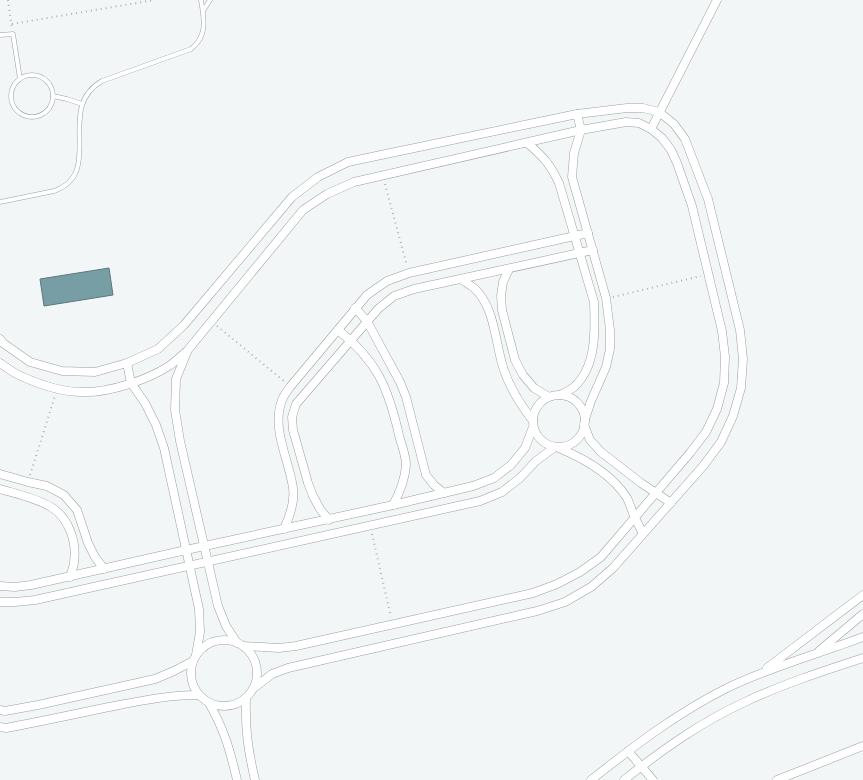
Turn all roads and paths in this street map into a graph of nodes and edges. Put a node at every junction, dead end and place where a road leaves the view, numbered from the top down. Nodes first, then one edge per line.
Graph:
1 (8, 0) edge
2 (154, 0) edge
3 (202, 0) edge
4 (210, 0) edge
5 (717, 0) edge
6 (203, 11) junction
7 (12, 24) junction
8 (13, 34) junction
9 (0, 35) edge
10 (20, 79) junction
11 (53, 96) junction
12 (82, 104) junction
13 (659, 112) junction
14 (577, 114) junction
15 (651, 129) junction
16 (581, 130) junction
17 (526, 142) junction
18 (382, 176) junction
19 (0, 202) edge
20 (588, 233) junction
21 (574, 236) junction
22 (592, 250) junction
23 (579, 253) junction
24 (509, 268) junction
25 (408, 273) junction
26 (708, 274) junction
27 (461, 279) junction
28 (606, 298) junction
29 (355, 308) junction
30 (212, 321) junction
31 (367, 321) junction
32 (338, 330) junction
33 (0, 339) edge
34 (351, 340) junction
35 (187, 351) junction
36 (0, 363) edge
37 (127, 363) junction
38 (131, 383) junction
39 (290, 387) junction
40 (57, 389) junction
41 (560, 396) junction
42 (548, 397) junction
43 (584, 422) junction
44 (533, 424) junction
45 (556, 447) junction
46 (0, 474) edge
47 (28, 482) junction
48 (1, 492) edge
49 (444, 493) junction
50 (656, 493) junction
51 (671, 502) junction
52 (393, 506) junction
53 (635, 518) junction
54 (329, 520) junction
55 (370, 526) junction
56 (284, 529) junction
57 (643, 534) junction
58 (204, 546) junction
59 (186, 550) junction
60 (208, 562) junction
61 (190, 566) junction
62 (104, 569) junction
63 (70, 577) junction
64 (0, 586) edge
65 (863, 595) edge
66 (0, 602) edge
67 (863, 614) edge
68 (392, 624) junction
69 (863, 637) edge
70 (240, 645) junction
71 (814, 655) junction
72 (194, 658) junction
73 (863, 658) edge
74 (761, 673) junction
75 (254, 688) junction
76 (198, 694) junction
77 (246, 698) junction
78 (209, 703) junction
79 (0, 710) edge
80 (0, 727) edge
81 (863, 746) edge
82 (628, 751) junction
83 (641, 766) junction
84 (237, 780) edge
85 (255, 780) edge
86 (591, 780) edge
87 (624, 780) edge
88 (653, 780) edge
89 (777, 780) edge

1 - 7 path
2 - 7 path
3 - 6 lane
4 - 6 lane
5 - 13 street
6 - 12 lane
7 - 8 path
8 - 9 lane
8 - 10 lane
10 - 11 lane
10 - 11 lane
11 - 12 lane
12 - 19 lane
13 - 14 street
13 - 15 street
13 - 51 street
14 - 16 street
14 - 37 street
15 - 16 street
15 - 26 street
16 - 17 street
16 - 20 street
17 - 18 street
17 - 21 street
18 - 25 path
18 - 30 street
20 - 21 street
20 - 22 street
21 - 23 street
21 - 25 street
22 - 23 street
22 - 28 street
23 - 24 street
23 - 41 street
24 - 27 street
24 - 42 street
25 - 29 street
26 - 28 path
26 - 50 street
27 - 31 street
27 - 44 street
28 - 43 street
29 - 31 street
29 - 32 street
30 - 35 street
30 - 39 path
31 - 34 street
31 - 49 street
32 - 34 street
32 - 39 street
33 - 37 street
34 - 52 street
34 - 54 street
35 - 38 street
35 - 58 street
36 - 40 street
37 - 38 street
38 - 40 street
38 - 59 street
39 - 56 street
40 - 47 path
41 - 42 street
41 - 43 street
42 - 44 street
43 - 45 street
43 - 50 street
44 - 45 street
44 - 49 street
45 - 53 street
45 - 55 street
46 - 47 street
47 - 62 street
48 - 63 street
49 - 52 street
50 - 51 street
50 - 53 street
51 - 57 street
52 - 54 street
53 - 57 street
53 - 68 street
54 - 56 street
55 - 60 street
55 - 68 path
56 - 58 street
57 - 75 street
58 - 59 street
58 - 60 street
59 - 61 street
59 - 62 street
60 - 61 street
60 - 70 street
61 - 66 street
61 - 72 street
62 - 63 street
63 - 64 street
65 - 74 street
67 - 71 street
68 - 70 street
69 - 71 street
70 - 72 street
70 - 75 street
71 - 74 street
72 - 76 street
72 - 79 street
73 - 83 street
74 - 82 street
75 - 77 street
76 - 78 street
76 - 80 street
77 - 78 street
77 - 85 street
78 - 84 street
81 - 89 street
82 - 83 street
82 - 86 street
83 - 87 street
83 - 88 street

